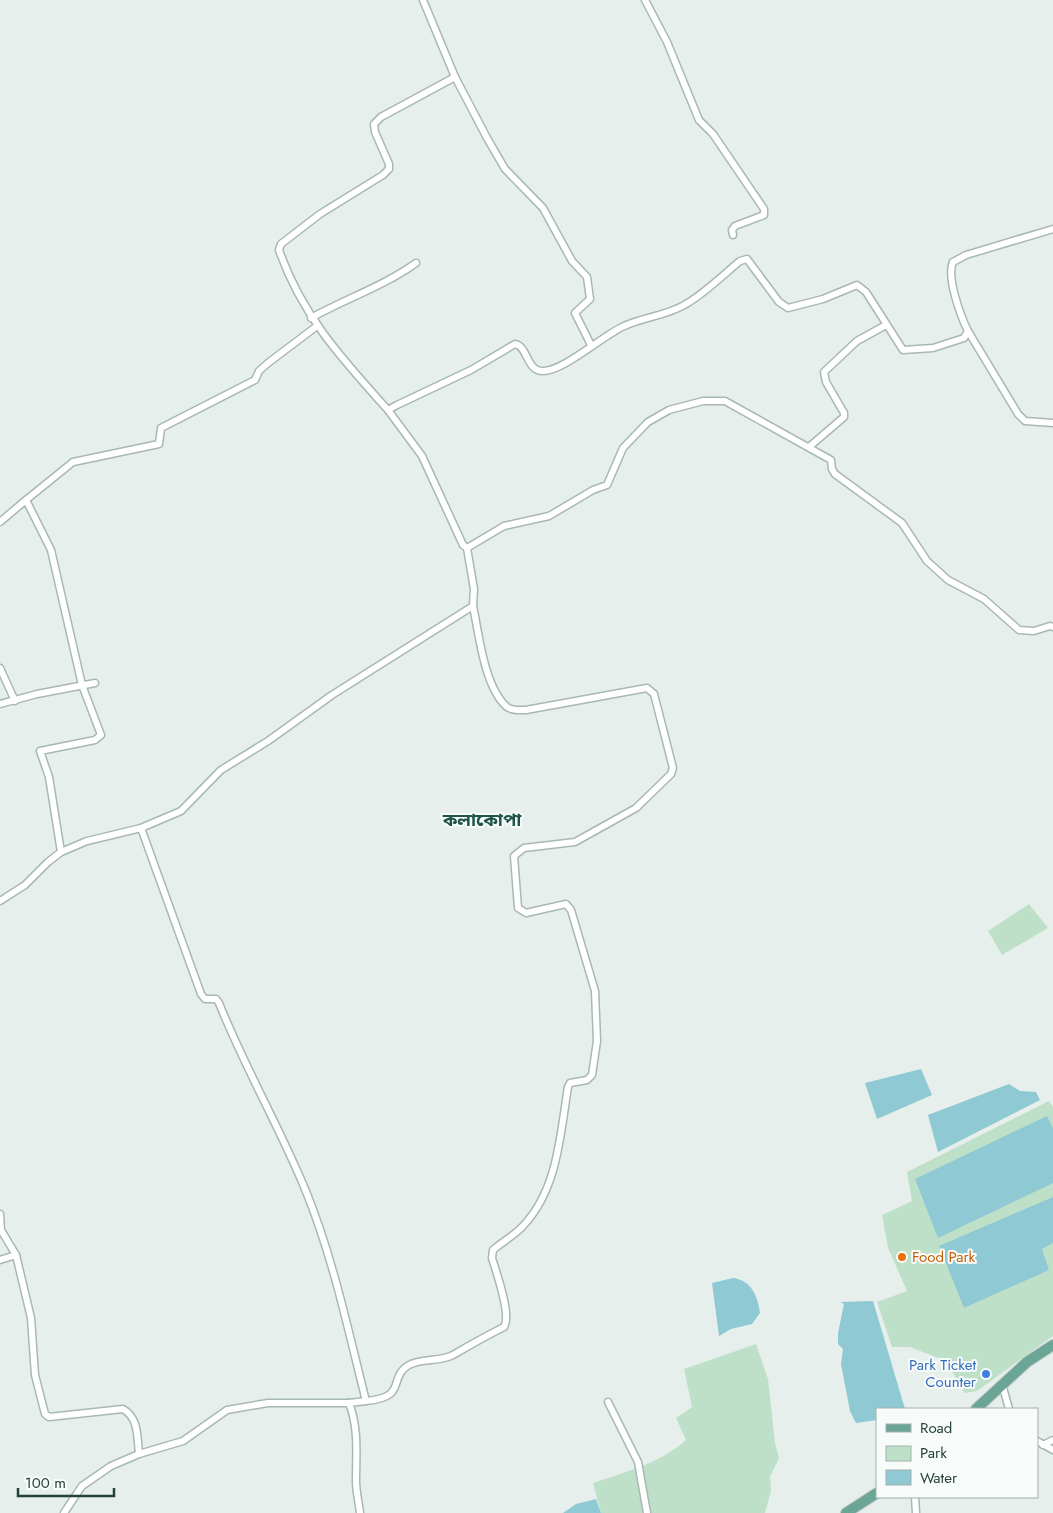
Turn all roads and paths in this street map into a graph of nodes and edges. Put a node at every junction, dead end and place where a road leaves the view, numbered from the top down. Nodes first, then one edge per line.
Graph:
1 (423, 0) edge
2 (645, 0) edge
3 (455, 76) junction
4 (1053, 229) edge
5 (734, 235) dead end
6 (416, 263) dead end
7 (311, 318) junction
8 (886, 325) junction
9 (317, 326) junction
10 (968, 331) junction
11 (591, 345) junction
12 (388, 410) junction
13 (1053, 423) edge
14 (809, 447) junction
15 (26, 500) junction
16 (0, 522) edge
17 (468, 548) junction
18 (472, 606) junction
19 (1053, 627) edge
20 (0, 668) edge
21 (95, 683) dead end
22 (82, 685) junction
23 (15, 701) junction
24 (0, 704) edge
25 (140, 828) junction
26 (61, 852) junction
27 (0, 901) edge
28 (0, 1214) edge
29 (16, 1255) junction
30 (0, 1260) edge
31 (1053, 1345) edge
32 (1002, 1383) junction
33 (366, 1401) junction
34 (608, 1402) dead end
35 (350, 1403) junction
36 (977, 1408) edge
37 (1009, 1408) edge
38 (1053, 1440) edge
39 (1040, 1443) edge
40 (1053, 1450) edge
41 (139, 1454) junction
42 (876, 1493) edge
43 (915, 1498) edge
44 (64, 1513) edge
45 (360, 1513) edge
46 (647, 1513) edge
47 (846, 1513) edge
48 (916, 1513) edge

1 - 3 street
2 - 5 street
3 - 7 street
3 - 11 street
4 - 10 street
6 - 7 street
7 - 9 street
8 - 10 street
8 - 11 street
8 - 14 street
9 - 12 street
9 - 15 street
10 - 13 street
11 - 12 street
12 - 17 street
14 - 17 street
14 - 19 street
15 - 16 street
15 - 22 street
17 - 18 street
18 - 25 street
18 - 33 street
20 - 23 street
21 - 22 street
22 - 23 street
22 - 26 street
23 - 24 street
25 - 26 street
25 - 33 street
26 - 27 street
28 - 29 street
29 - 30 street
29 - 41 street
31 - 32 main road
32 - 36 main road
32 - 37 street
33 - 35 street
34 - 46 street
35 - 41 street
35 - 45 street
38 - 39 street
39 - 40 street
41 - 44 street
42 - 47 main road
43 - 48 street

